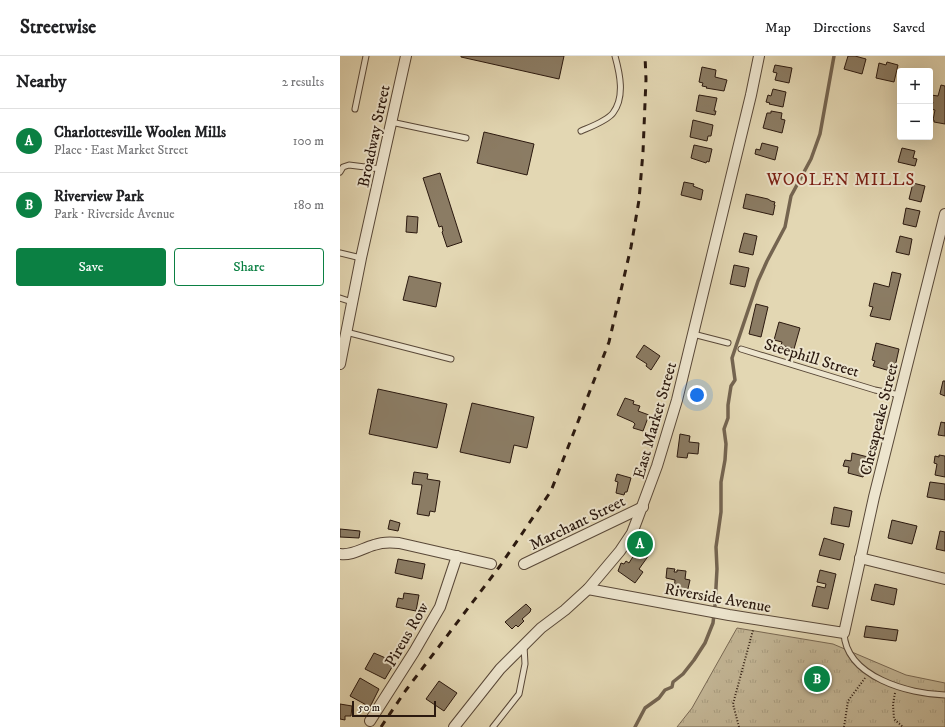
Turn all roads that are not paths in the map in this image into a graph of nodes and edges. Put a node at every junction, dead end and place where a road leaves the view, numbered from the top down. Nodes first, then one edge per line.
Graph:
1 (366, 56) edge
2 (406, 56) edge
3 (615, 56) edge
4 (759, 56) edge
5 (355, 108) dead end
6 (391, 122) junction
7 (581, 131) dead end
8 (466, 138) dead end
9 (381, 169) junction
10 (340, 172) edge
11 (945, 214) edge
12 (340, 253) edge
13 (361, 258) junction
14 (340, 298) edge
15 (352, 302) junction
16 (346, 332) junction
17 (693, 334) junction
18 (728, 343) dead end
19 (741, 348) dead end
20 (451, 359) dead end
21 (340, 364) edge
22 (900, 395) junction
23 (643, 507) junction
24 (340, 554) edge
25 (457, 556) junction
26 (860, 558) junction
27 (491, 564) dead end
28 (524, 564) dead end
29 (945, 579) edge
30 (588, 589) junction
31 (844, 633) junction
32 (524, 645) junction
33 (945, 695) edge
34 (370, 721) dead end
35 (454, 727) edge
36 (493, 727) edge

1 - 5 lane
2 - 6 street, Broadway Street
3 - 7 lane
4 - 17 street, East Market Street
6 - 8 lane
6 - 9 street, Broadway Street
9 - 10 lane
9 - 13 street, Broadway Street
11 - 22 street, Chesapeake Street
12 - 13 lane
13 - 15 street, Broadway Street
14 - 15 lane
15 - 16 street, Broadway Street
16 - 20 lane
16 - 21 street, Broadway Street
17 - 18 lane
17 - 23 street, East Market Street
19 - 22 lane, Steephill Street
22 - 26 street, Chesapeake Street
23 - 28 street, Marchant Street
23 - 30 street, East Market Street
24 - 25 street
25 - 27 street
25 - 34 street, Pireus Row
26 - 29 street
26 - 31 street, Chesapeake Street
30 - 31 street, Riverside Avenue
30 - 32 street, East Market Street
31 - 33 lane
32 - 35 street, East Market Street
32 - 36 lane

